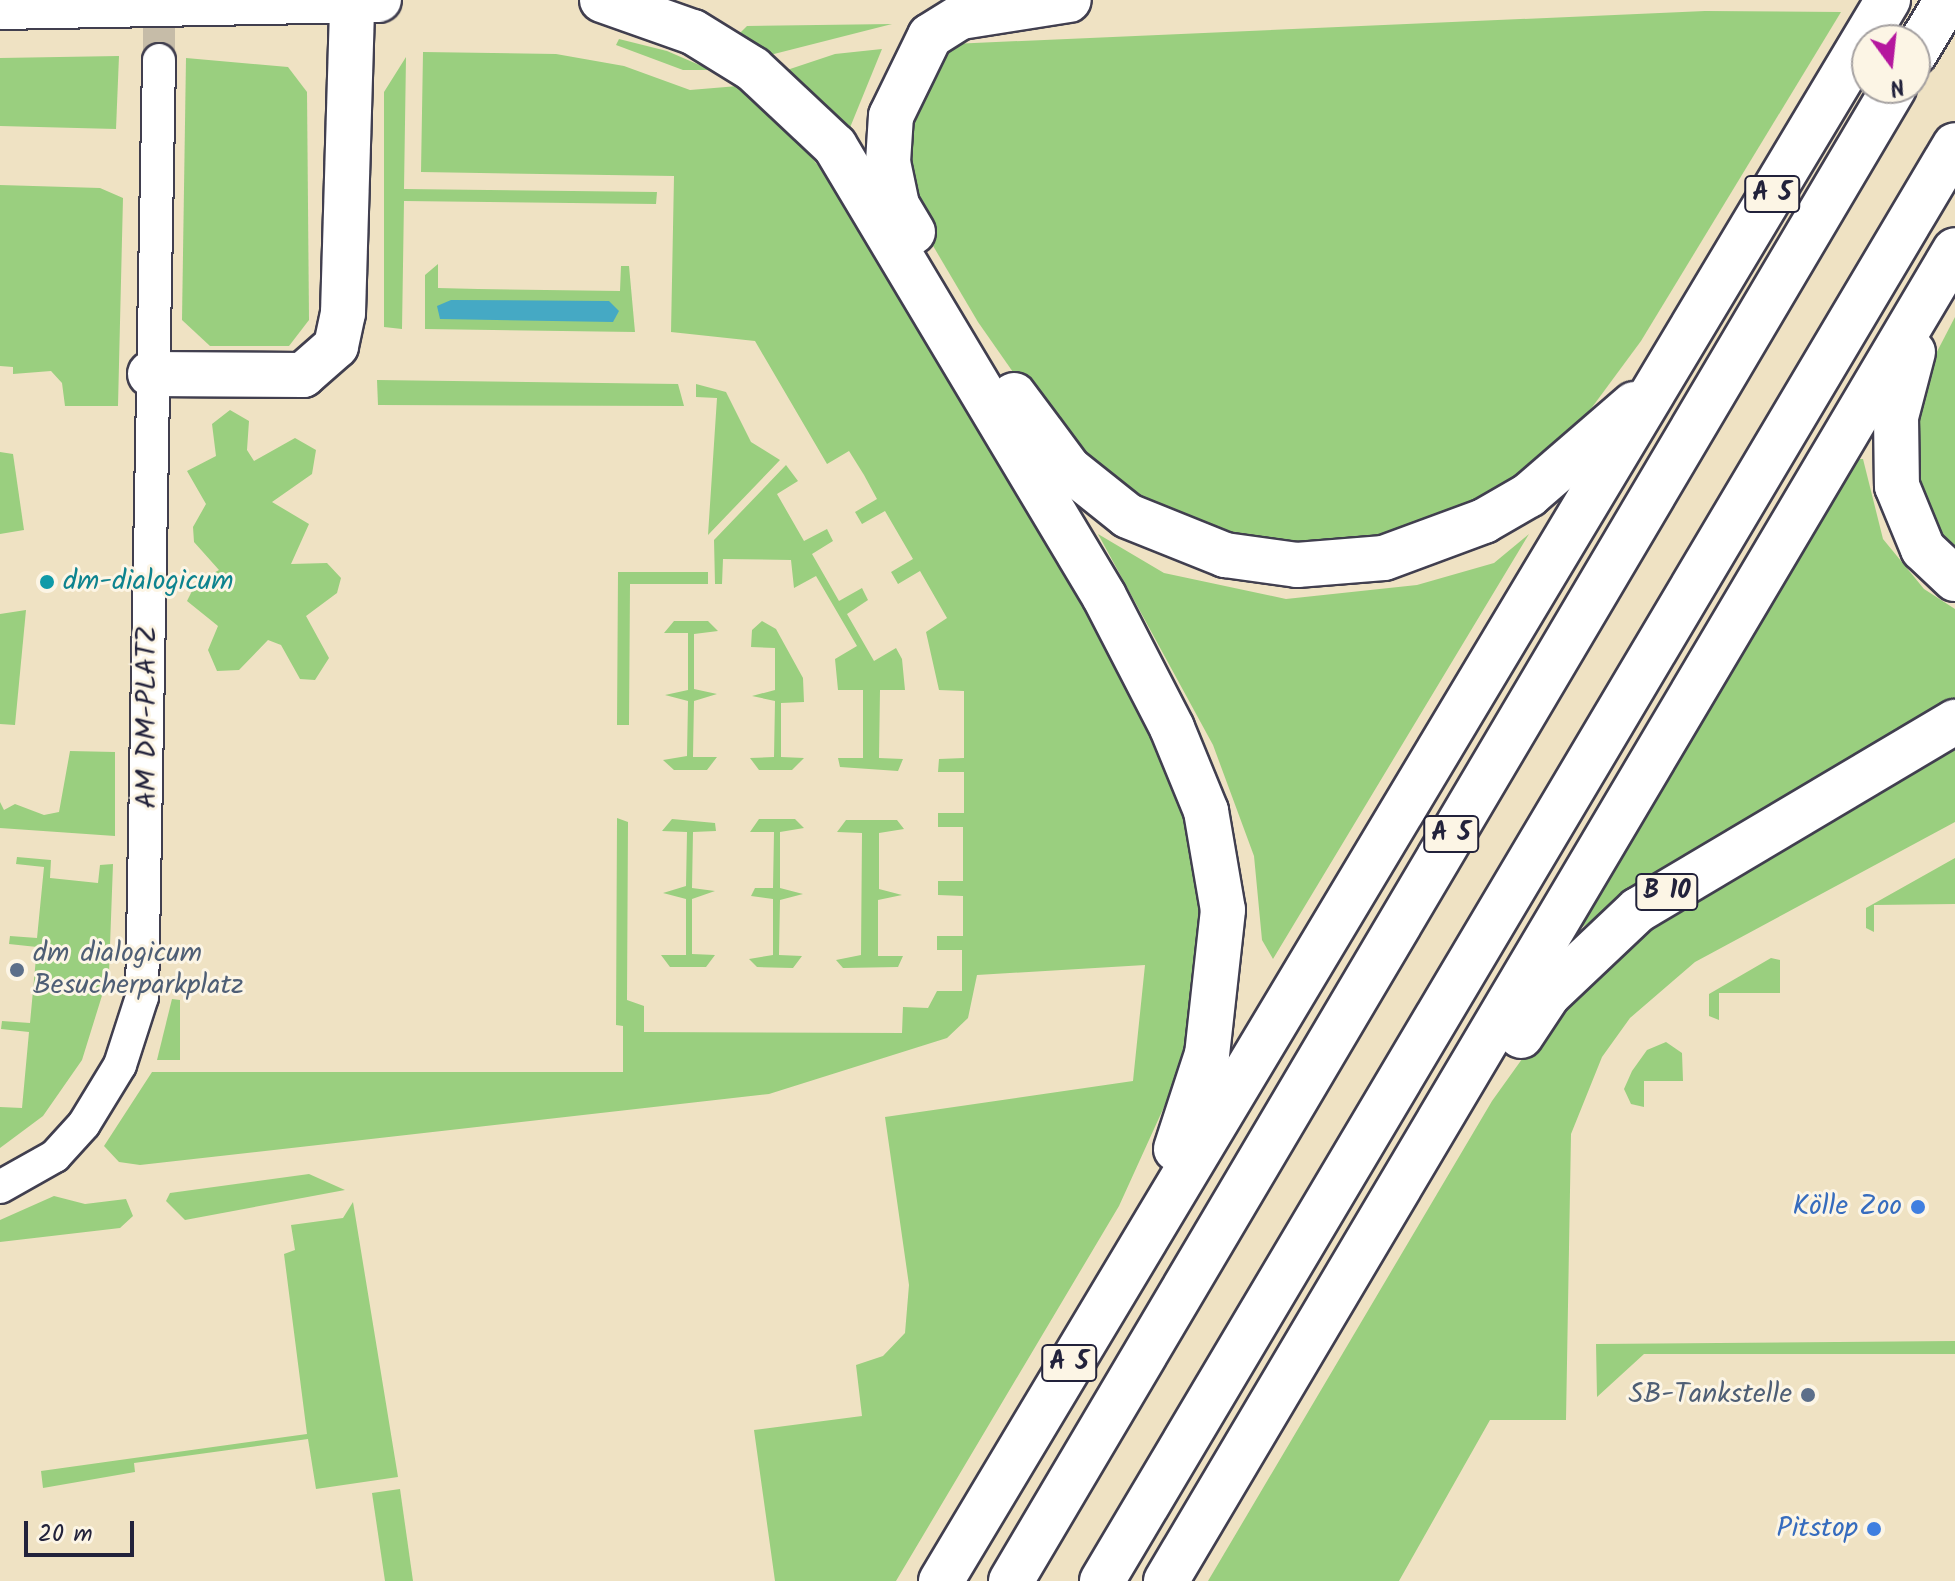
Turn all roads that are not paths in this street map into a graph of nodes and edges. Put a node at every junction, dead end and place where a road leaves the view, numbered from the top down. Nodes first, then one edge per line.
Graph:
1 (382, 0) edge
2 (602, 0) edge
3 (1069, 0) edge
4 (1888, 0) edge
5 (1947, 0) edge
6 (352, 1) edge
7 (0, 7) edge
8 (1931, 26) edge
9 (159, 60) tunnel mouth
10 (1885, 104) edge
11 (1955, 145) edge
12 (1955, 250) edge
13 (1929, 293) junction
14 (150, 374) junction
15 (1656, 389) junction
16 (1955, 579) edge
17 (1955, 722) edge
18 (1436, 1127) junction
19 (0, 1187) edge
20 (1157, 1213) junction
21 (941, 1581) edge
22 (1011, 1581) edge
23 (1102, 1581) edge
24 (1166, 1581) edge

1 - 6 main road
2 - 20 main road
3 - 15 main road
4 - 15 main road, A 5
5 - 8 main road
6 - 7 main road
6 - 14 main road
9 - 14 street, AM DM-PLATZ
10 - 22 main road, A 5
11 - 23 main road
12 - 13 main road
13 - 16 main road
13 - 18 main road
14 - 19 street, AM DM-PLATZ
15 - 20 main road, A 5
17 - 18 main road, B 10
18 - 24 main road
20 - 21 main road, A 5

